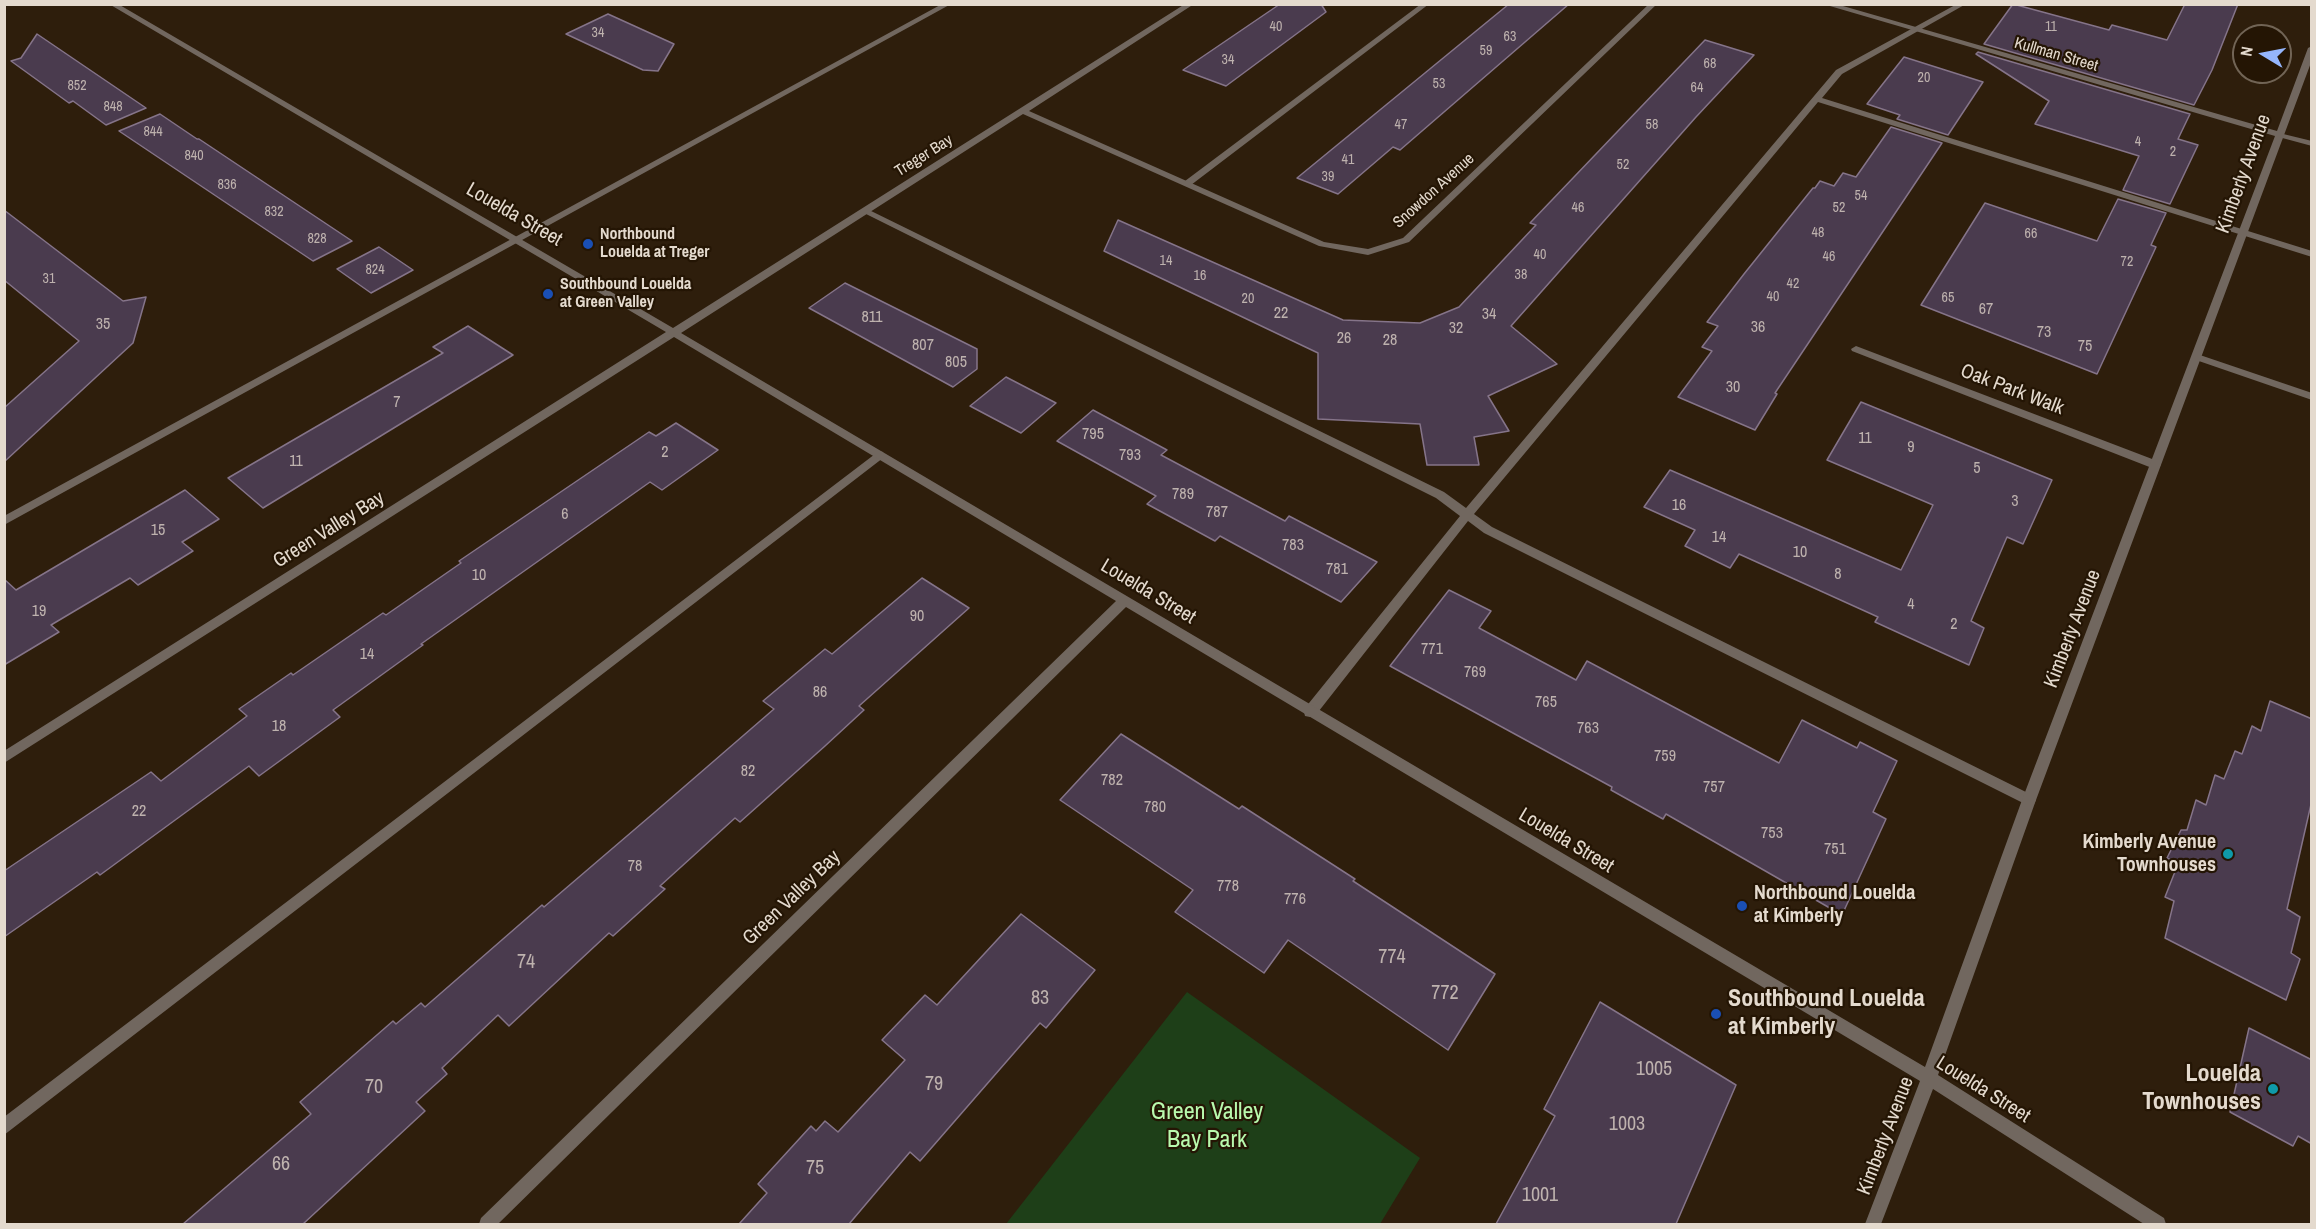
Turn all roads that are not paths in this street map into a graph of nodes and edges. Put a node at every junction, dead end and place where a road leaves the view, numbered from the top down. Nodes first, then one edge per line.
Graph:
1 (112, 4) edge
2 (948, 4) edge
3 (1191, 4) edge
4 (1426, 4) edge
5 (1654, 4) edge
6 (1826, 4) edge
7 (1962, 4) edge
8 (1915, 30) junction
9 (2312, 48) edge
10 (1818, 99) junction
11 (1022, 111) junction
12 (2278, 134) junction
13 (2312, 144) edge
14 (1188, 183) junction
15 (864, 211) junction
16 (2244, 234) junction
17 (519, 240) junction
18 (2312, 254) edge
19 (674, 334) junction
20 (1856, 349) dead end
21 (2197, 357) junction
22 (2312, 397) edge
23 (879, 455) junction
24 (2156, 465) junction
25 (1467, 515) junction
26 (4, 521) edge
27 (1124, 601) junction
28 (1310, 712) junction
29 (4, 758) edge
30 (2029, 800) junction
31 (1929, 1078) junction
32 (4, 1127) edge
33 (487, 1224) edge
34 (1873, 1224) edge
35 (2158, 1224) edge

1 - 17 street, Louelda Street
2 - 17 street
3 - 11 street, Treger Bay
4 - 14 street
5 - 14 street, Snowdon Avenue
6 - 8 street, Kullman Street
7 - 8 street
8 - 10 street
8 - 12 street, Kullman Street
9 - 12 street, Kimberly Avenue
10 - 16 street
10 - 25 street
11 - 14 street, Snowdon Avenue
11 - 15 street, Treger Bay
12 - 13 street, Kullman Street
12 - 16 street, Kimberly Avenue
15 - 19 street, Treger Bay
15 - 25 street
16 - 18 street
16 - 21 street, Kimberly Avenue
17 - 19 street, Louelda Street
17 - 26 street
19 - 23 street, Louelda Street
19 - 29 street, Green Valley Bay
20 - 24 street, Oak Park Walk
21 - 22 street
21 - 24 street, Kimberly Avenue
23 - 27 street, Louelda Street
23 - 32 street
24 - 30 street, Kimberly Avenue
25 - 28 street
25 - 30 street
27 - 28 street, Louelda Street
27 - 33 street, Green Valley Bay
28 - 31 street, Louelda Street
30 - 31 street, Kimberly Avenue
31 - 34 street, Kimberly Avenue
31 - 35 street, Louelda Street

